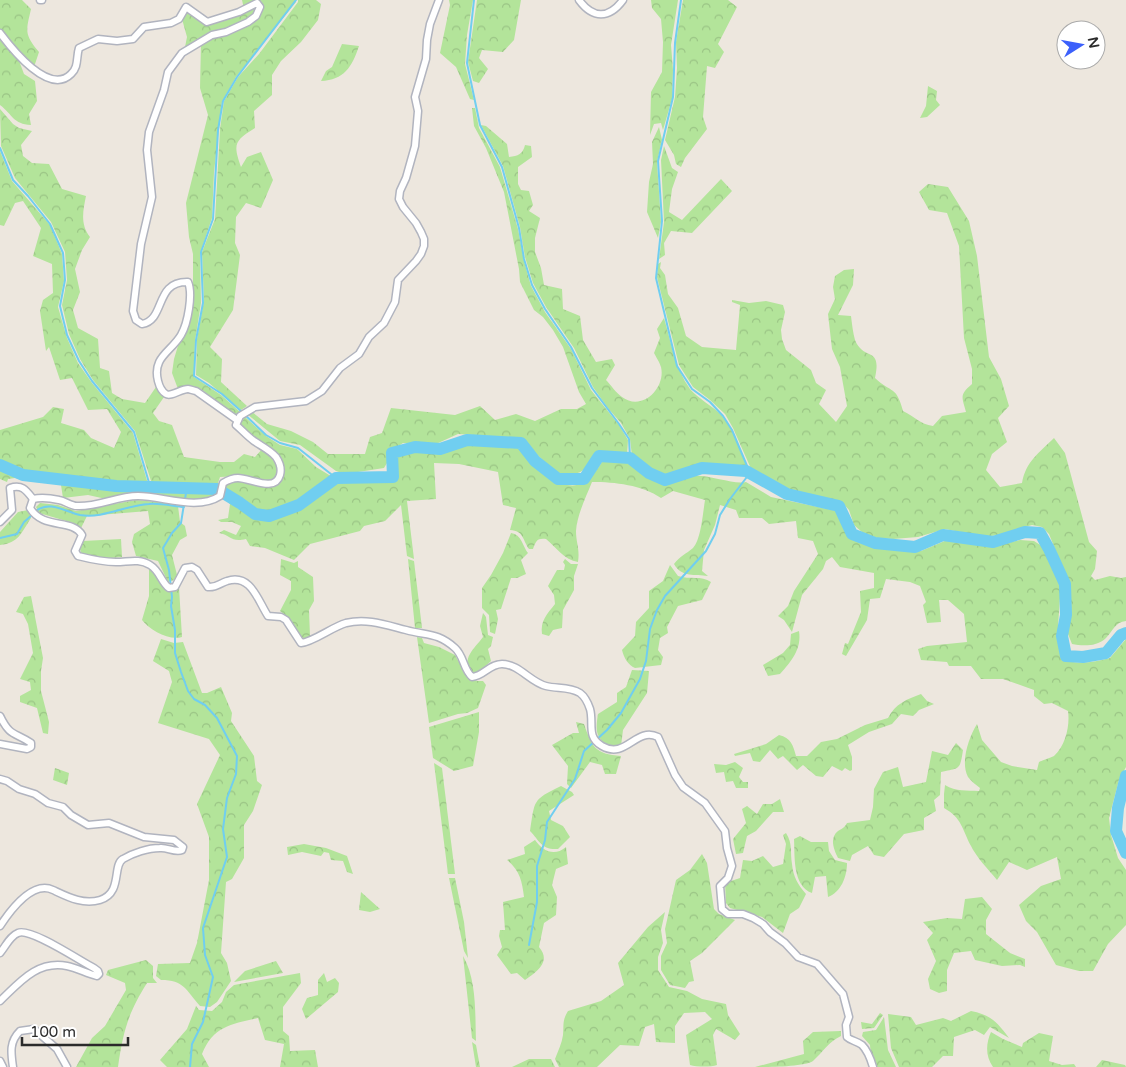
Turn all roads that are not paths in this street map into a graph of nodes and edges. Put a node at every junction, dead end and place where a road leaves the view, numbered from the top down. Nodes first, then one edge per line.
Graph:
1 (439, 0) edge
2 (579, 0) edge
3 (623, 0) edge
4 (0, 33) edge
5 (239, 418) junction
6 (32, 499) junction
7 (0, 522) edge
8 (0, 716) edge
9 (0, 744) edge
10 (0, 779) edge
11 (0, 926) edge
12 (0, 952) edge
13 (0, 1001) edge
14 (0, 1061) edge
15 (3, 1067) edge
16 (13, 1067) edge
17 (67, 1067) edge
18 (873, 1067) edge

1 - 5 street
2 - 3 street
4 - 5 street
5 - 6 street
6 - 7 street
6 - 18 street
8 - 9 street
10 - 11 street
12 - 13 street
14 - 15 street
16 - 17 street

